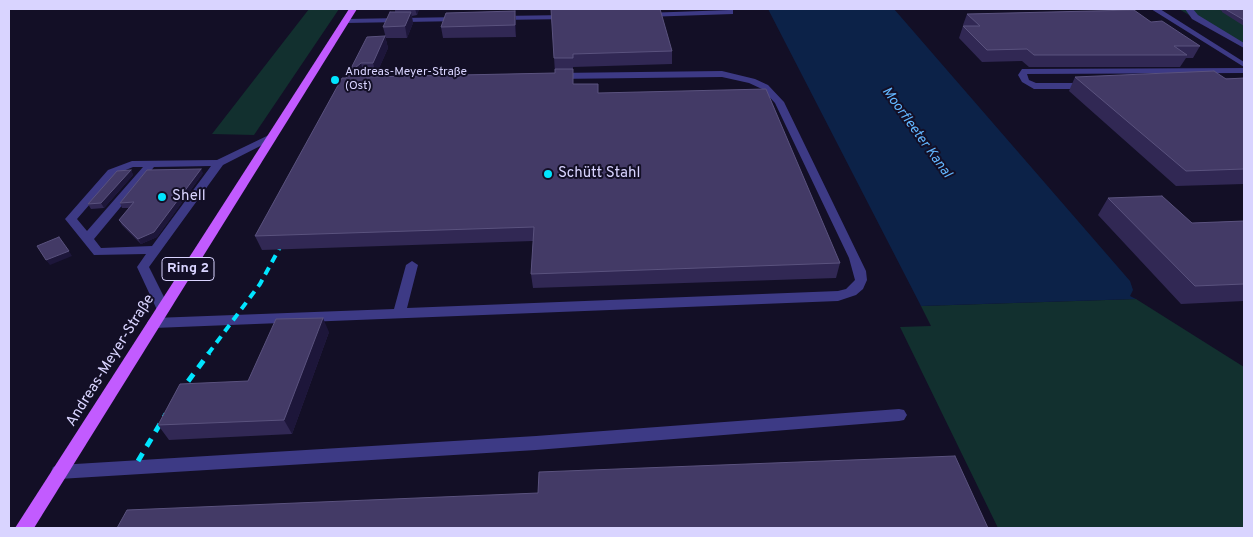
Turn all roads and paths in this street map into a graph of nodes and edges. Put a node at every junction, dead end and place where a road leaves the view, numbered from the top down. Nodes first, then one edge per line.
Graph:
1 (353, 9) edge
2 (1156, 9) edge
3 (1189, 9) edge
4 (730, 12) dead end
5 (632, 15) edge
6 (574, 16) edge
7 (496, 18) edge
8 (467, 19) edge
9 (345, 22) junction
10 (1244, 46) edge
11 (1244, 65) edge
12 (1244, 71) edge
13 (540, 76) edge
14 (1244, 79) edge
15 (1167, 81) edge
16 (1093, 85) edge
17 (271, 137) junction
18 (219, 163) junction
19 (151, 164) junction
20 (87, 239) junction
21 (156, 250) junction
22 (412, 265) dead end
23 (163, 309) junction
24 (399, 313) junction
25 (154, 323) junction
26 (899, 415) dead end
27 (59, 472) junction
28 (24, 528) edge

1 - 9 main road, Andreas-Meyer-Straße / Ring 2
2 - 11 street
3 - 10 street
4 - 5 street
6 - 7 street
8 - 9 street
9 - 17 main road, Andreas-Meyer-Straße / Ring 2
12 - 16 street
13 - 24 street
14 - 15 street
17 - 18 street
17 - 23 main road, Andreas-Meyer-Straße / Ring 2
18 - 19 street
18 - 21 street
19 - 20 street
19 - 20 street
20 - 21 street
21 - 23 street
22 - 24 street
23 - 25 main road, Andreas-Meyer-Straße / Ring 2
24 - 25 street
25 - 27 main road, Andreas-Meyer-Straße / Ring 2
26 - 27 street
27 - 28 main road, Andreas-Meyer-Straße / Ring 2

